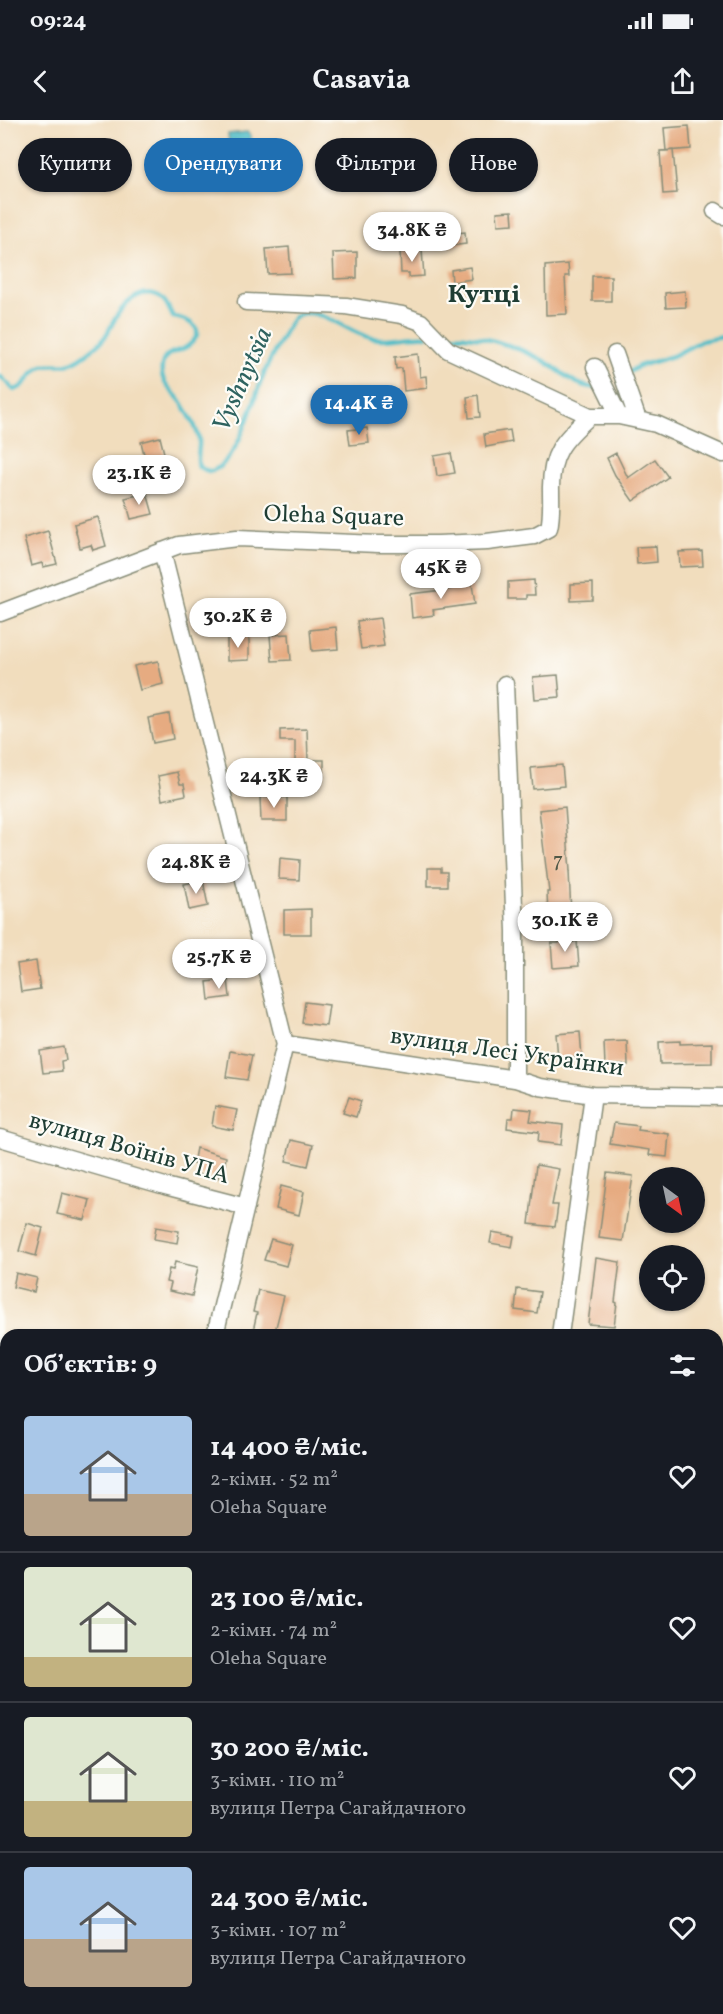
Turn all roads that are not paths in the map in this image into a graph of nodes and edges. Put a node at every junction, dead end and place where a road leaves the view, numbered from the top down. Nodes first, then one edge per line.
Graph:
1 (246, 302) dead end
2 (618, 362) dead end
3 (598, 372) dead end
4 (590, 416) junction
5 (619, 416) junction
6 (638, 420) junction
7 (723, 454) edge
8 (162, 551) junction
9 (0, 613) edge
10 (505, 684) dead end
11 (285, 1044) junction
12 (515, 1079) junction
13 (593, 1095) junction
14 (723, 1097) edge
15 (0, 1138) edge
16 (246, 1207) junction
17 (216, 1329) edge
18 (561, 1329) edge

1 - 4 street
2 - 6 street
3 - 5 street
4 - 5 street
4 - 8 street, Oleha Square
5 - 6 street
6 - 7 street
8 - 9 street, Oleha Square
8 - 11 street
10 - 12 street
11 - 12 street, вулиця Лесі Українки
11 - 16 street
12 - 13 street, вулиця Лесі Українки
13 - 14 street, вулиця Лесі Українки
13 - 18 street
15 - 16 street, вулиця Воїнів УПА
16 - 17 street

